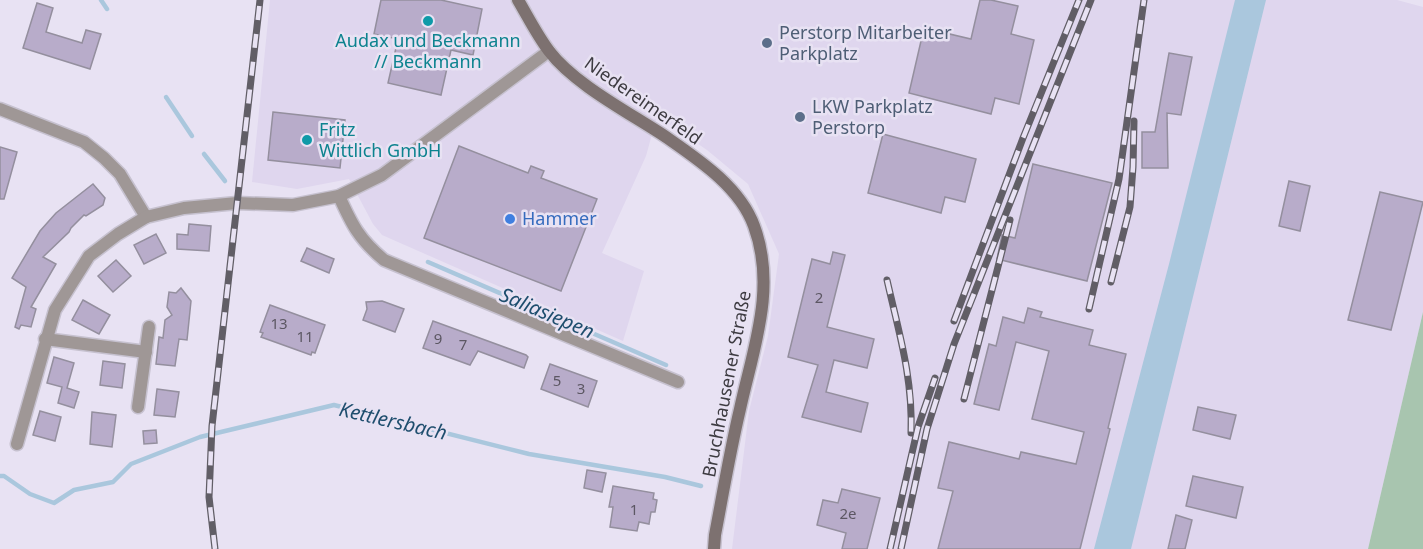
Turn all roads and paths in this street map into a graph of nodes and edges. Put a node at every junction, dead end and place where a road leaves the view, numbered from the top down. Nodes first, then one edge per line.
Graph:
1 (518, 0) edge
2 (549, 51) junction
3 (0, 109) edge
4 (339, 196) junction
5 (146, 217) junction
6 (754, 225) joint
7 (149, 327) dead end
8 (45, 339) junction
9 (146, 352) junction
10 (678, 382) dead end
11 (138, 406) dead end
12 (17, 444) dead end
13 (714, 549) edge

1 - 2 street, Niedereimerfeld
2 - 4 street
2 - 6 street, Niedereimerfeld
3 - 5 street
4 - 5 street
4 - 10 street
5 - 8 street
6 - 13 street, Bruchhausener Straße
7 - 9 street
8 - 9 street
8 - 12 street
9 - 11 street

